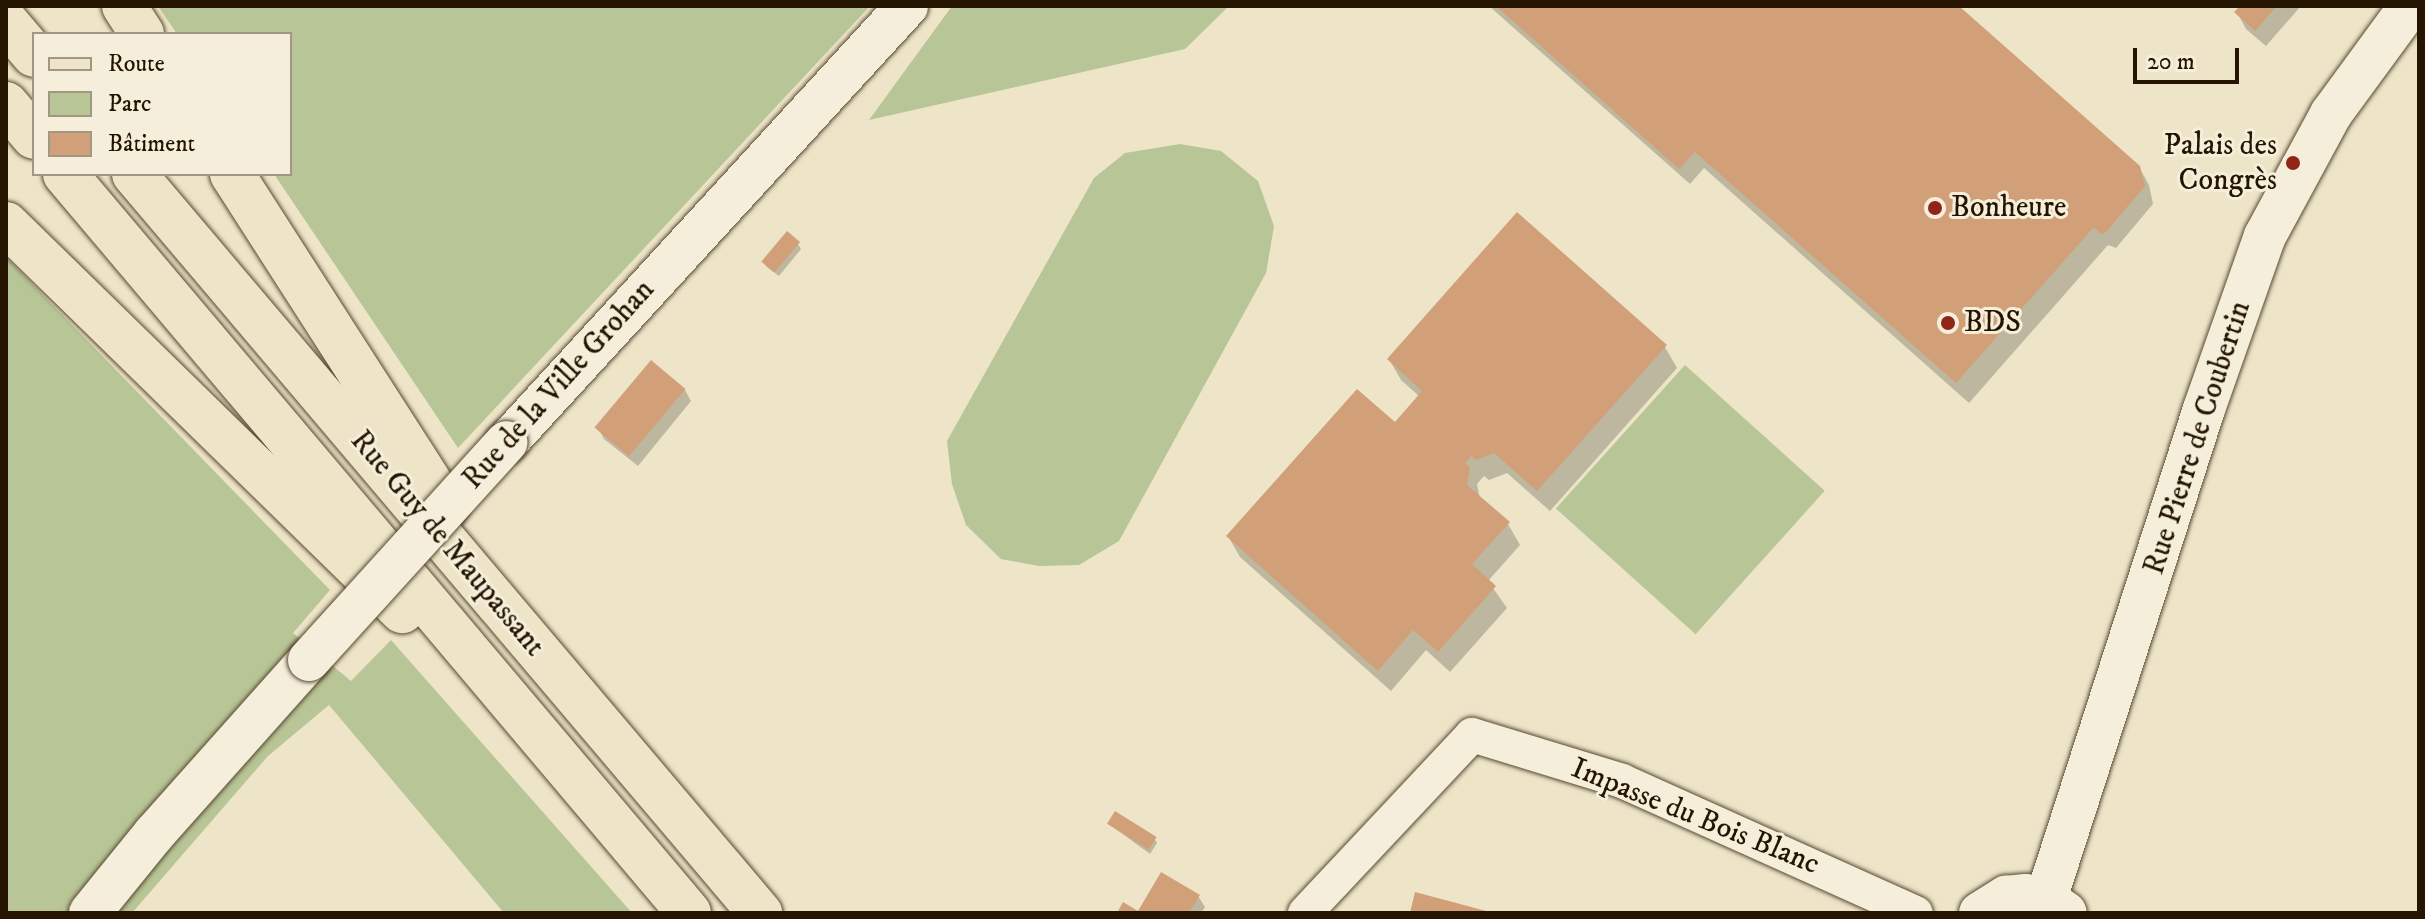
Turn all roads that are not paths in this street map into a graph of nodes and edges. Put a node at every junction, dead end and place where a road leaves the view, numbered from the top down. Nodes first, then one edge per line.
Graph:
1 (124, 6) edge
2 (907, 6) edge
3 (2410, 6) edge
4 (6, 22) edge
5 (141, 32) edge
6 (32, 53) edge
7 (6, 104) edge
8 (32, 135) edge
9 (67, 176) edge
10 (136, 176) edge
11 (233, 176) edge
12 (6, 224) edge
13 (532, 645) junction
14 (591, 797) junction
15 (2056, 906) edge
16 (90, 913) edge
17 (689, 913) edge
18 (760, 913) edge
19 (1305, 913) edge
20 (1916, 913) edge
21 (1980, 913) edge

1 - 5 main road
2 - 16 street, Rue de la Ville Grohan, bridge
3 - 15 street, Rue Pierre de Coubertin
4 - 6 main road
7 - 8 main road
9 - 14 main road, Rue Guy de Maupassant
10 - 13 main road, Rue Guy de Maupassant
11 - 13 main road
12 - 14 main road
13 - 18 main road, Rue Guy de Maupassant
14 - 17 main road, Rue Guy de Maupassant
15 - 21 street
19 - 20 street, Impasse du Bois Blanc

